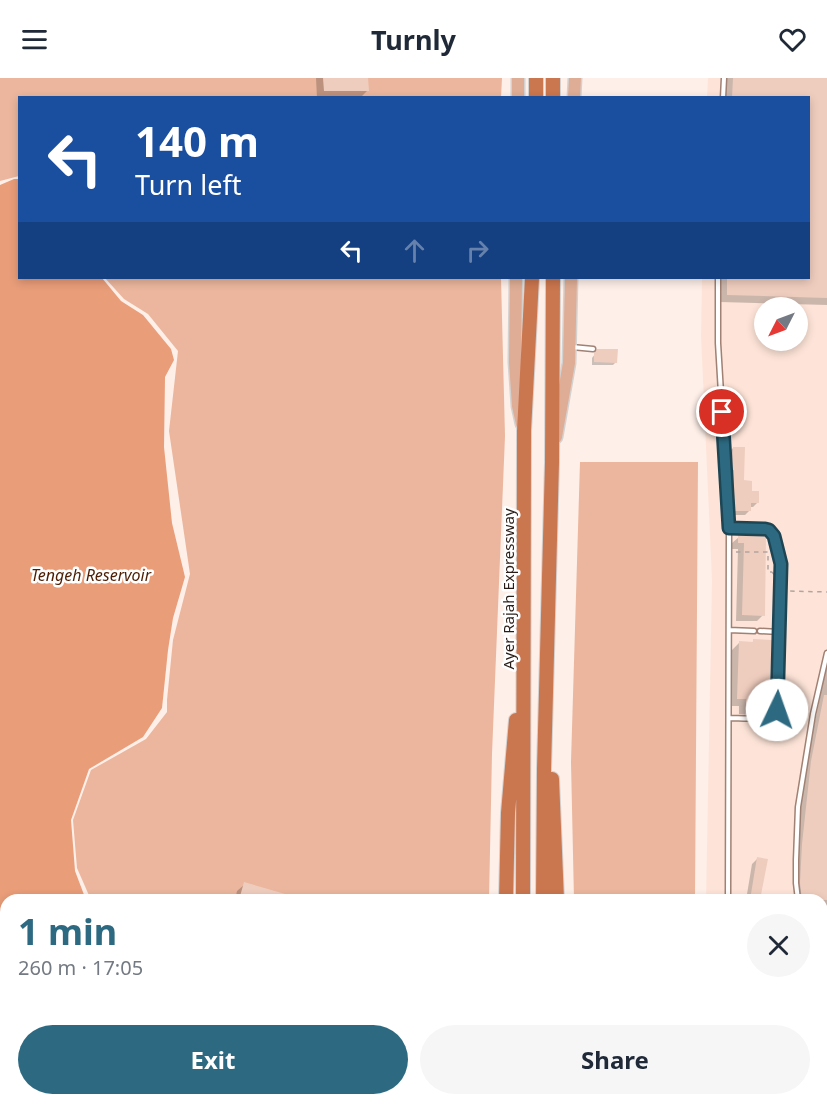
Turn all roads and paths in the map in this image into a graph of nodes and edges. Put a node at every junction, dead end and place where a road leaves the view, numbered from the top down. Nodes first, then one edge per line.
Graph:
1 (518, 78) edge
2 (536, 78) edge
3 (553, 78) edge
4 (574, 78) edge
5 (724, 78) edge
6 (518, 96) edge
7 (536, 96) edge
8 (553, 96) edge
9 (574, 96) edge
10 (723, 96) edge
11 (516, 279) edge
12 (532, 279) edge
13 (553, 279) edge
14 (718, 279) edge
15 (573, 281) edge
16 (569, 347) junction
17 (593, 349) dead end
18 (524, 431) junction
19 (552, 462) junction
20 (729, 528) junction
21 (729, 552) junction
22 (827, 592) edge
23 (525, 616) junction
24 (729, 630) junction
25 (753, 631) dead end
26 (759, 631) dead end
27 (779, 632) junction
28 (827, 653) edge
29 (730, 718) junction
30 (545, 749) junction
31 (506, 894) edge
32 (523, 894) edge
33 (543, 894) edge
34 (557, 894) edge
35 (728, 894) edge
36 (797, 894) edge

1 - 6 main road
2 - 7 highway
3 - 8 highway
4 - 9 main road
5 - 10 lane
11 - 18 main road
12 - 18 highway, Ayer Rajah Expressway
13 - 19 highway
14 - 20 lane
15 - 16 main road
16 - 17 lane
16 - 19 main road
18 - 23 highway, Ayer Rajah Expressway
19 - 30 highway
20 - 21 lane
20 - 27 lane
21 - 22 path, bridge
21 - 24 lane
23 - 31 highway
23 - 32 highway, Ayer Rajah Expressway
24 - 25 lane
24 - 29 lane
26 - 27 lane
27 - 29 lane
28 - 36 lane
29 - 35 lane
30 - 33 highway
30 - 34 highway

